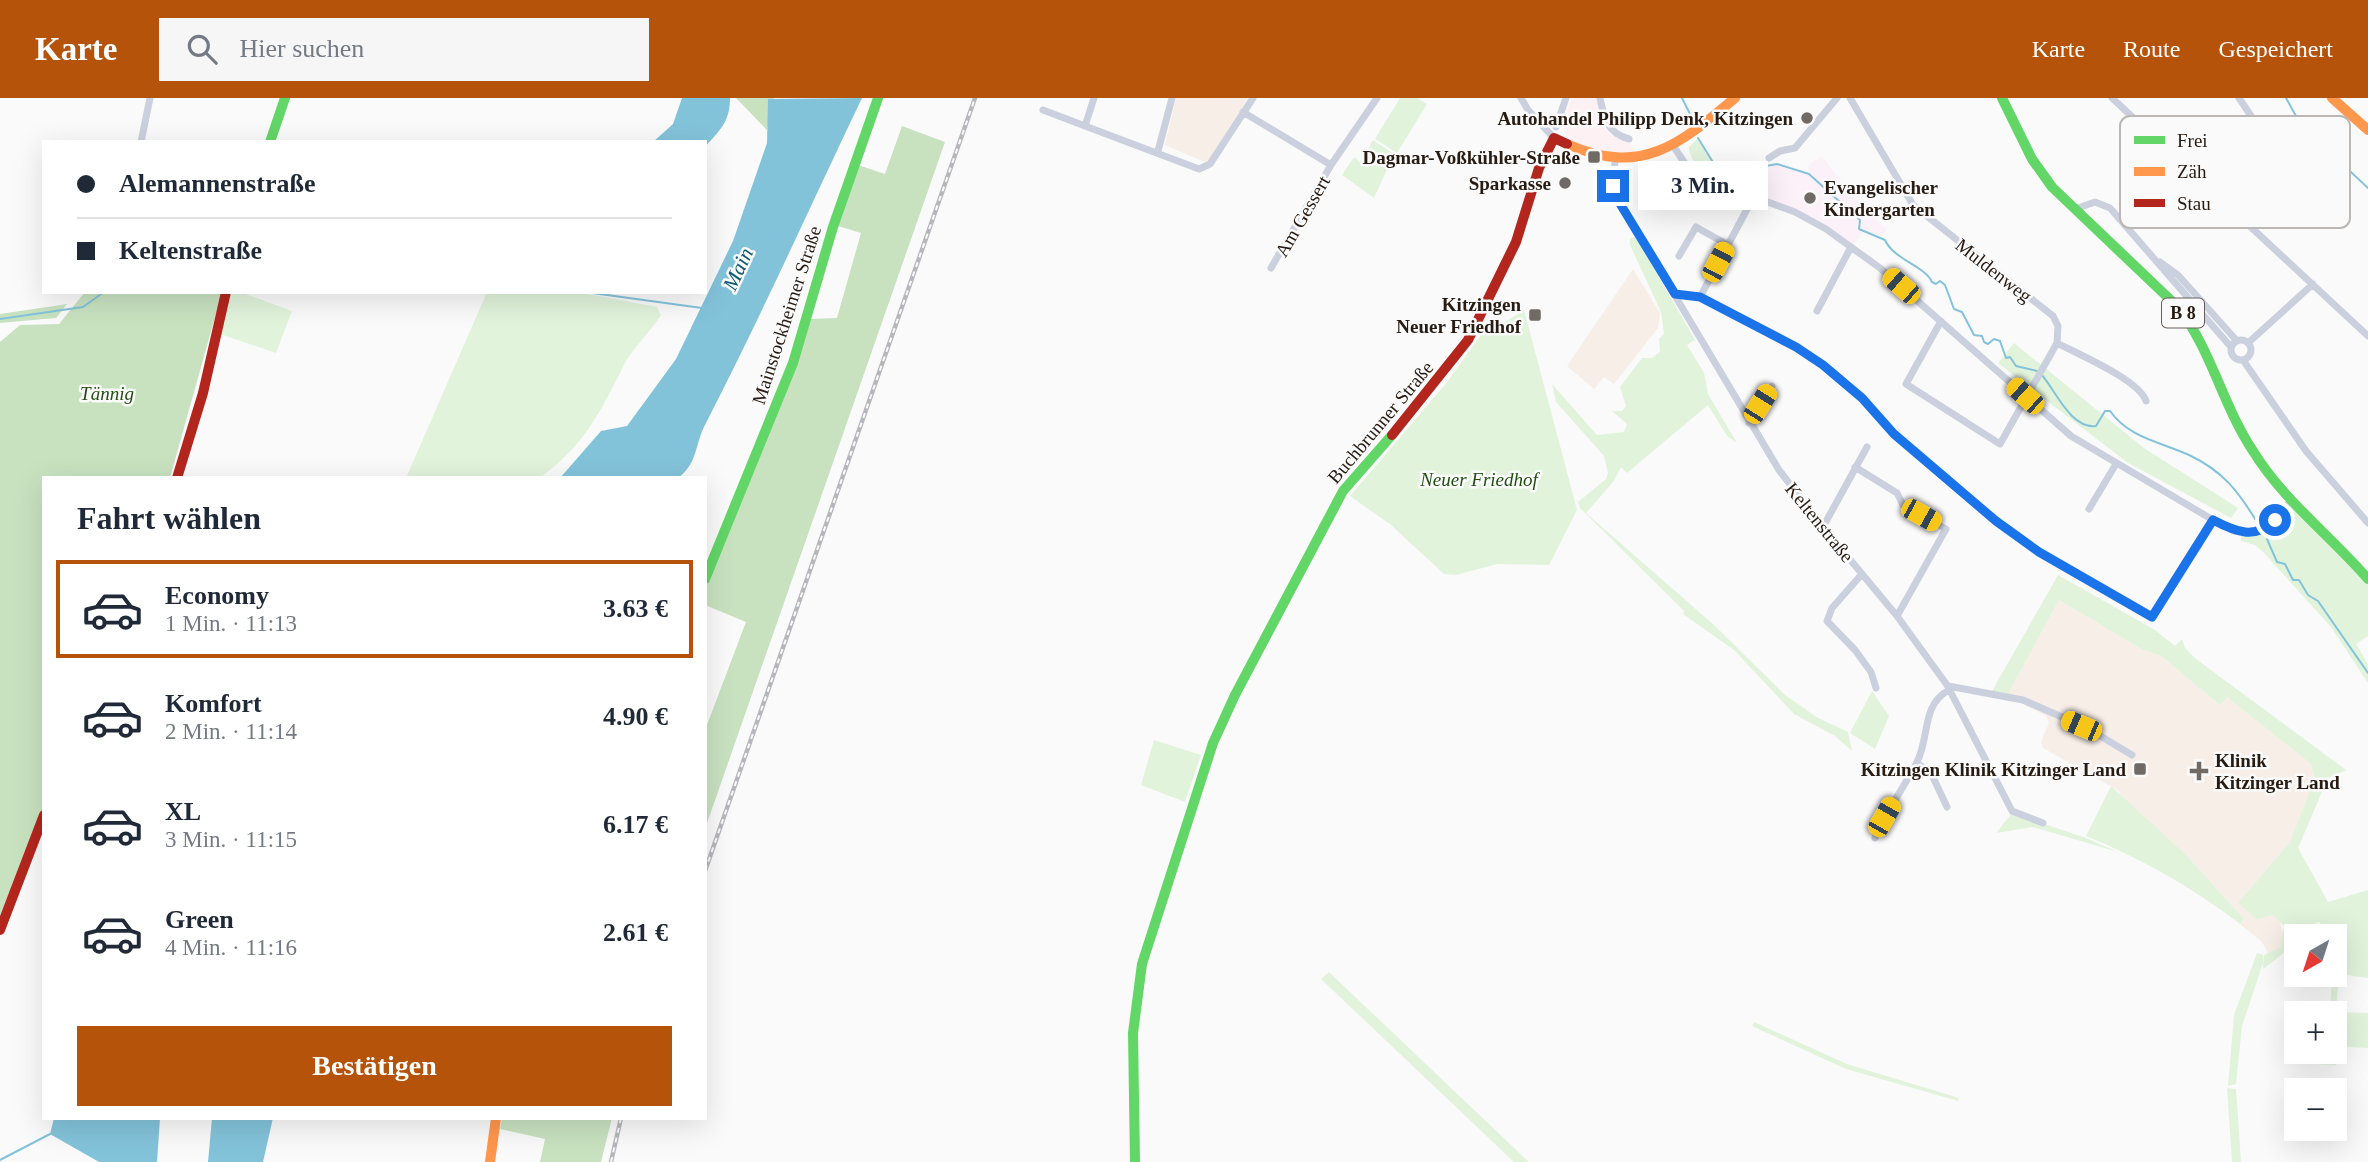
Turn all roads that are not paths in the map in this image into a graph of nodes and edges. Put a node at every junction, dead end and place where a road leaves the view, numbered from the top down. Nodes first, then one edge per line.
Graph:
1 (150, 98) edge
2 (285, 98) edge
3 (878, 98) edge
4 (1094, 98) edge
5 (1172, 98) edge
6 (1253, 98) edge
7 (1377, 98) edge
8 (1521, 98) edge
9 (1566, 98) edge
10 (1600, 98) edge
11 (1734, 98) edge
12 (1837, 98) edge
13 (1850, 98) edge
14 (2003, 98) edge
15 (2112, 98) edge
16 (2239, 98) edge
17 (2332, 98) edge
18 (1043, 110) dead end
19 (1243, 112) junction
20 (2132, 116) edge
21 (2251, 116) edge
22 (1086, 126) junction
23 (2368, 130) edge
24 (1555, 132) junction
25 (1629, 139) dead end
26 (141, 140) edge
27 (272, 140) edge
28 (1674, 146) junction
29 (1158, 151) junction
30 (1769, 158) dead end
31 (1615, 161) junction
32 (1332, 165) junction
33 (1754, 196) junction
34 (2074, 209) junction
35 (2120, 220) edge
36 (2127, 228) edge
37 (2253, 228) edge
38 (1728, 244) junction
39 (1851, 247) junction
40 (1679, 256) dead end
41 (2156, 261) junction
42 (1271, 268) dead end
43 (2313, 284) junction
44 (226, 294) edge
45 (1675, 294) junction
46 (1700, 297) junction
47 (1817, 311) dead end
48 (1941, 321) junction
49 (2368, 336) edge
50 (2237, 341) junction
51 (2057, 342) junction
52 (2248, 343) junction
53 (2231, 348) junction
54 (2243, 360) junction
55 (1772, 386) dead end
56 (2025, 396) junction
57 (2146, 401) dead end
58 (1749, 423) junction
59 (1867, 447) dead end
60 (2116, 464) junction
61 (1855, 467) junction
62 (178, 476) edge
63 (2292, 500) junction
64 (2089, 509) dead end
65 (2213, 520) junction
66 (2368, 523) edge
67 (1823, 527) junction
68 (707, 574) edge
69 (1862, 574) junction
70 (2368, 579) edge
71 (1897, 616) junction
72 (1877, 688) dead end
73 (1948, 688) junction
74 (2132, 755) dead end
75 (1917, 763) junction
76 (1947, 807) dead end
77 (42, 820) edge
78 (2043, 823) dead end
79 (1875, 838) dead end
80 (0, 930) edge
81 (496, 1120) edge
82 (490, 1162) edge
83 (1135, 1162) edge

1 - 26 street
2 - 27 street
3 - 68 street, Mainstockheimer Straße
4 - 22 street
5 - 29 street
6 - 19 street
7 - 32 street, Am Gessert
8 - 24 street
9 - 24 street, Buchbrunner Straße
10 - 25 street
11 - 28 street
12 - 30 street
13 - 51 street, Muldenweg
14 - 34 street, B 8
15 - 20 street
16 - 21 street
17 - 23 street
18 - 22 street
19 - 29 street
19 - 32 street, Am Gessert
22 - 29 street
24 - 31 street
24 - 83 street, Buchbrunner Straße
28 - 31 street
28 - 33 street
31 - 45 street, Keltenstraße
32 - 42 street, Am Gessert
33 - 38 street
33 - 39 street
34 - 35 street
34 - 63 street, B 8
36 - 41 street
37 - 43 street
38 - 40 street
38 - 46 street
39 - 47 street
39 - 48 street
41 - 50 street
41 - 53 street
43 - 49 street
43 - 52 street
44 - 62 street
45 - 46 street
45 - 58 street, Keltenstraße
46 - 65 street
48 - 56 street
48 - 56 street
50 - 52 street
50 - 53 street
51 - 56 street
51 - 57 street
52 - 54 street
53 - 54 street
54 - 66 street
55 - 58 street
56 - 60 street
58 - 67 street, Keltenstraße
59 - 61 street
60 - 64 street
60 - 65 street
61 - 67 street
61 - 71 street
63 - 65 street
63 - 70 street, B 8
67 - 69 street, Keltenstraße
69 - 71 street, Keltenstraße
69 - 72 street
71 - 73 street, Keltenstraße
73 - 74 street
73 - 75 street
73 - 78 street, Keltenstraße
75 - 76 street
75 - 79 street
77 - 80 street
81 - 82 street

